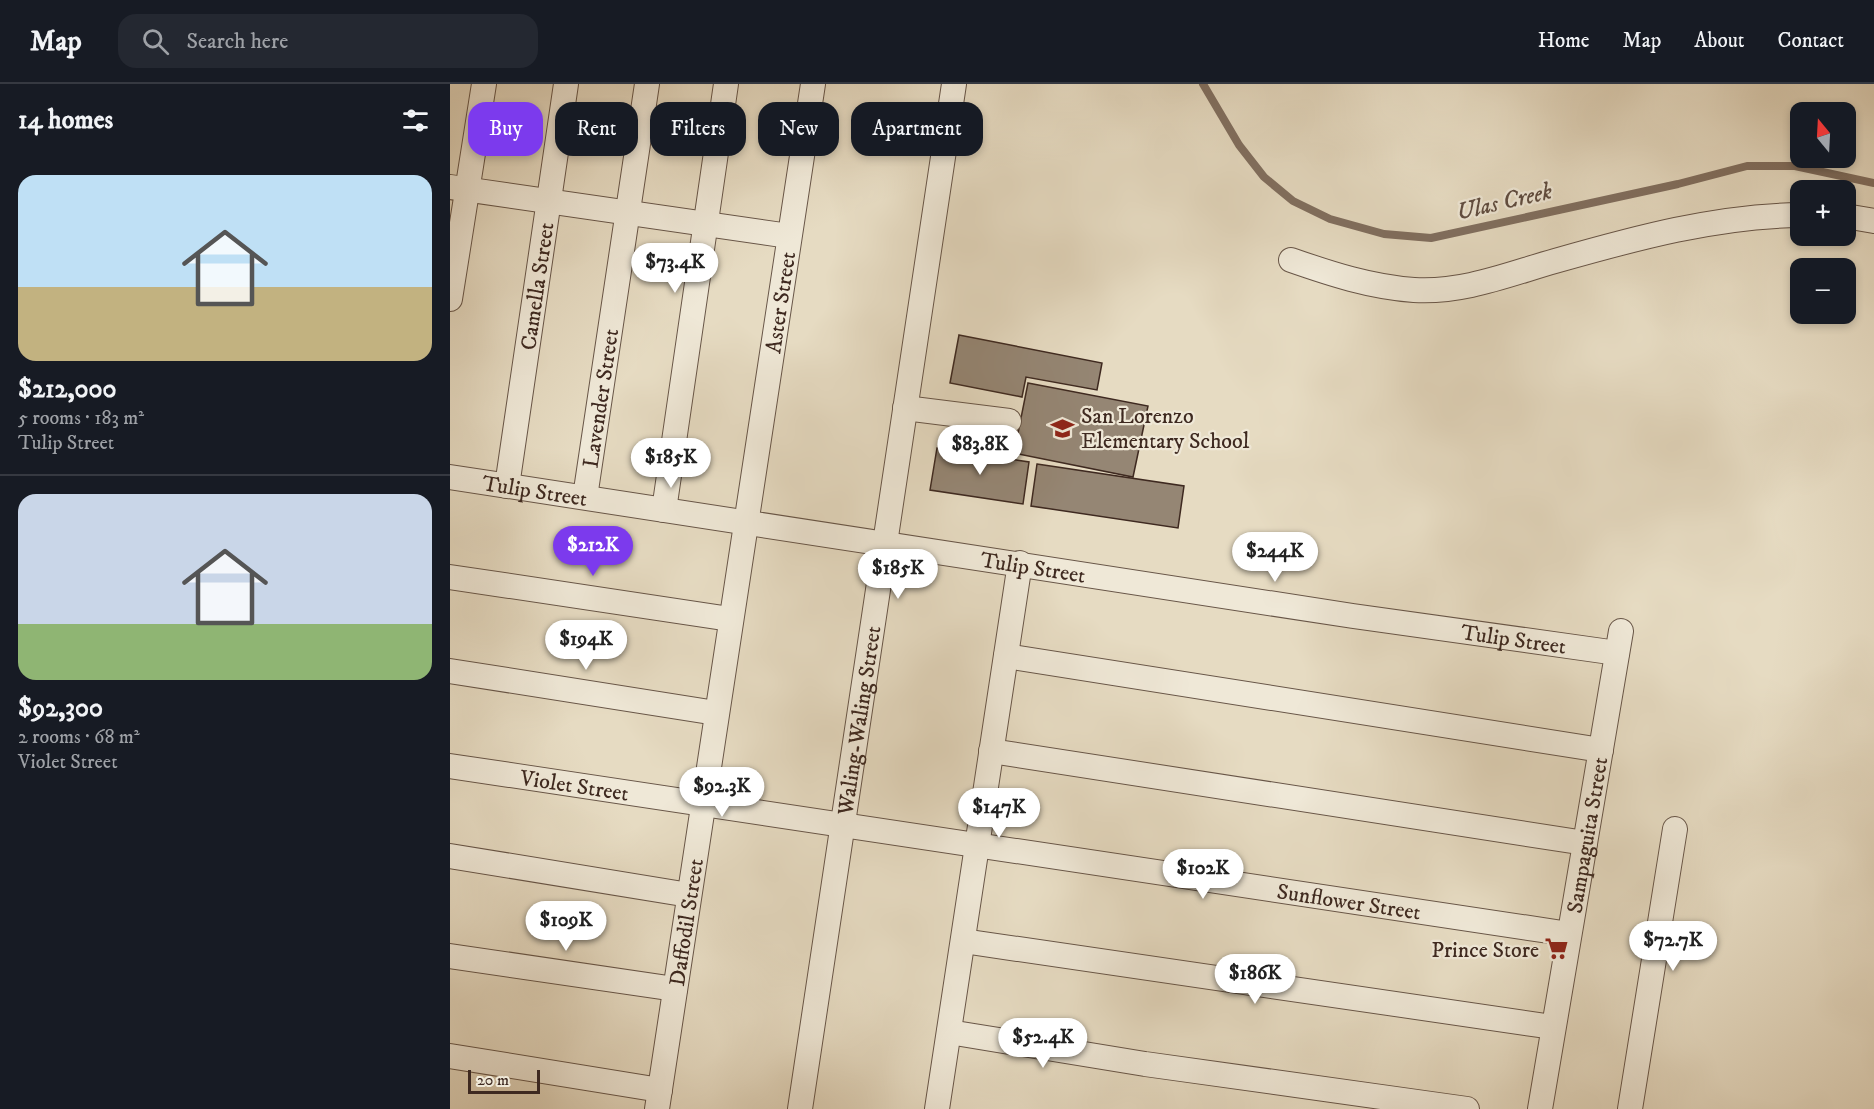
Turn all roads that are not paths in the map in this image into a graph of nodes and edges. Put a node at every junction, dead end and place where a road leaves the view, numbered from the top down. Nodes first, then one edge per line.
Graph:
1 (484, 84) edge
2 (566, 84) edge
3 (647, 84) edge
4 (726, 84) edge
5 (813, 84) edge
6 (954, 84) edge
7 (459, 189) edge
8 (549, 201) junction
9 (628, 213) junction
10 (1790, 215) edge
11 (1856, 218) edge
12 (1874, 221) edge
13 (706, 224) junction
14 (789, 236) junction
15 (1291, 260) dead end
16 (450, 299) edge
17 (905, 408) junction
18 (1009, 422) dead end
19 (450, 477) edge
20 (507, 486) junction
21 (585, 498) junction
22 (664, 510) junction
23 (745, 521) junction
24 (885, 543) junction
25 (1020, 563) junction
26 (450, 577) edge
27 (730, 619) junction
28 (1619, 643) joint
29 (1006, 656) junction
30 (450, 671) edge
31 (716, 713) junction
32 (1601, 750) junction
33 (991, 752) junction
34 (450, 766) edge
35 (703, 804) junction
36 (843, 825) junction
37 (1675, 829) dead end
38 (1585, 843) junction
39 (977, 845) junction
40 (450, 856) edge
41 (689, 895) junction
42 (1569, 934) junction
43 (963, 941) junction
44 (450, 956) edge
45 (675, 989) junction
46 (1553, 1027) junction
47 (948, 1032) junction
48 (450, 1056) edge
49 (659, 1100) edge
50 (800, 1109) edge
51 (937, 1109) edge
52 (1467, 1109) edge
53 (1540, 1109) edge
54 (1630, 1109) edge

1 - 7 street
2 - 8 street, Camella Street
3 - 9 street, Lavender Street
4 - 13 street
5 - 14 street, Aster Street
6 - 17 street, Waling-Waling Street
7 - 8 street
7 - 16 street
8 - 9 street
8 - 20 street, Camella Street
9 - 13 street
9 - 21 street, Lavender Street
10 - 15 street
11 - 12 street
13 - 14 street
13 - 22 street
14 - 23 street, Aster Street
17 - 18 street
17 - 24 street, Waling-Waling Street
19 - 20 street, Tulip Street
20 - 21 street, Tulip Street
21 - 22 street, Tulip Street
22 - 23 street, Tulip Street
23 - 24 street, Tulip Street
23 - 27 street, Daffodil Street
24 - 25 street, Tulip Street
24 - 36 street, Waling-Waling Street
25 - 28 street, Tulip Street
25 - 29 street
26 - 27 street
27 - 31 street, Daffodil Street
28 - 32 street, Sampaguita Street
29 - 32 street
29 - 33 street
30 - 31 street
31 - 35 street, Daffodil Street
32 - 38 street, Sampaguita Street
33 - 38 street
33 - 39 street
34 - 35 street, Violet Street
35 - 36 street, Violet Street
35 - 41 street, Daffodil Street
36 - 39 street, Sunflower Street
36 - 50 street, Waling-Waling Street
37 - 54 street
38 - 42 street, Sampaguita Street
39 - 42 street, Sunflower Street
39 - 43 street
40 - 41 street
41 - 45 street, Daffodil Street
42 - 46 street, Sampaguita Street
43 - 46 street
43 - 47 street
44 - 45 street
45 - 49 street, Daffodil Street
46 - 53 street, Sampaguita Street
47 - 51 street
47 - 52 street
48 - 49 street

